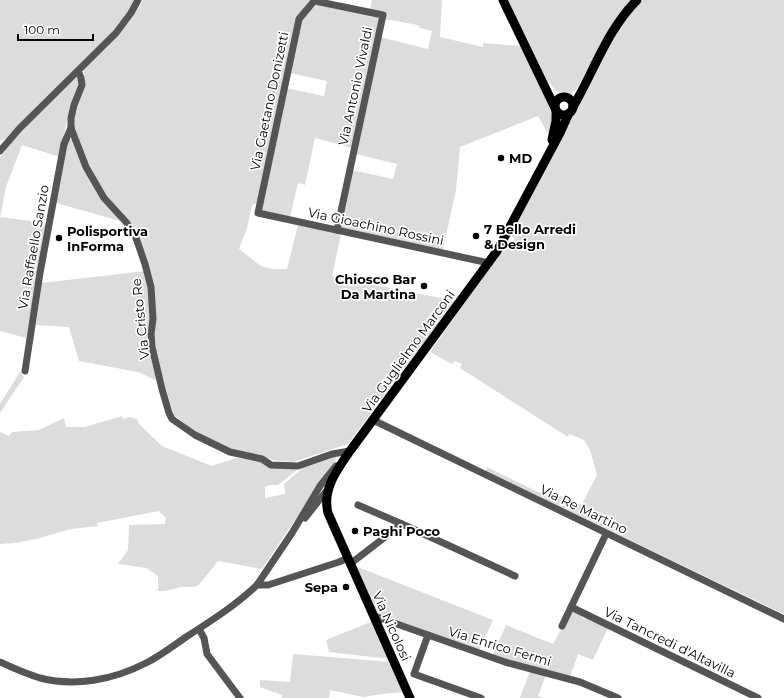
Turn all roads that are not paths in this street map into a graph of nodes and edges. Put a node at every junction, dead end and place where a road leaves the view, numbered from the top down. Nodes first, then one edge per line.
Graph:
1 (138, 0) edge
2 (503, 0) edge
3 (637, 0) edge
4 (315, 1) edge
5 (591, 70) junction
6 (78, 71) junction
7 (542, 79) junction
8 (565, 97) junction
9 (556, 109) junction
10 (571, 110) junction
11 (71, 128) junction
12 (0, 151) edge
13 (543, 164) junction
14 (258, 213) joint
15 (337, 230) junction
16 (489, 263) junction
17 (25, 372) dead end
18 (373, 420) junction
19 (350, 451) junction
20 (328, 488) junction
21 (358, 505) dead end
22 (402, 524) junction
23 (292, 533) junction
24 (606, 534) junction
25 (349, 561) junction
26 (515, 576) dead end
27 (257, 585) junction
28 (571, 607) junction
29 (374, 616) junction
30 (784, 619) edge
31 (562, 626) dead end
32 (199, 629) junction
33 (428, 636) junction
34 (0, 662) edge
35 (240, 698) edge
36 (410, 698) edge
37 (481, 698) edge
38 (618, 698) edge
39 (758, 698) edge

1 - 6 street
2 - 7 main road
3 - 5 main road
4 - 14 street, Via Gaetano Donizetti
4 - 15 street, Via Antonio Vivaldi
5 - 8 main road
5 - 10 main road
6 - 11 street, Via Cristo Re
6 - 12 street
7 - 8 main road
7 - 9 main road
8 - 9 main road
8 - 10 main road
9 - 10 main road
9 - 13 main road
10 - 13 main road
11 - 17 street, Via Raffaello Sanzio
11 - 19 street, Via Cristo Re
13 - 16 main road, Via Guglielmo Marconi
14 - 15 street, Via Gioachino Rossini
15 - 16 street, Via Gioachino Rossini
16 - 18 main road, Via Guglielmo Marconi
18 - 19 main road, Via Guglielmo Marconi
18 - 24 street, Via Re Martino
19 - 20 main road, Via Guglielmo Marconi
19 - 23 street
20 - 23 street
20 - 25 main road, Via Guglielmo Marconi
21 - 22 street
22 - 25 street
22 - 26 street
23 - 27 street
24 - 28 street
24 - 30 street, Via Re Martino
25 - 27 street
25 - 29 main road, Via Nicolosi
27 - 32 street
28 - 31 street
28 - 39 street, Via Tancredi d'Altavilla
29 - 33 street, Via Enrico Fermi
29 - 36 main road, Via Nicolosi
32 - 34 street
32 - 35 street
33 - 37 street
33 - 38 street, Via Enrico Fermi

